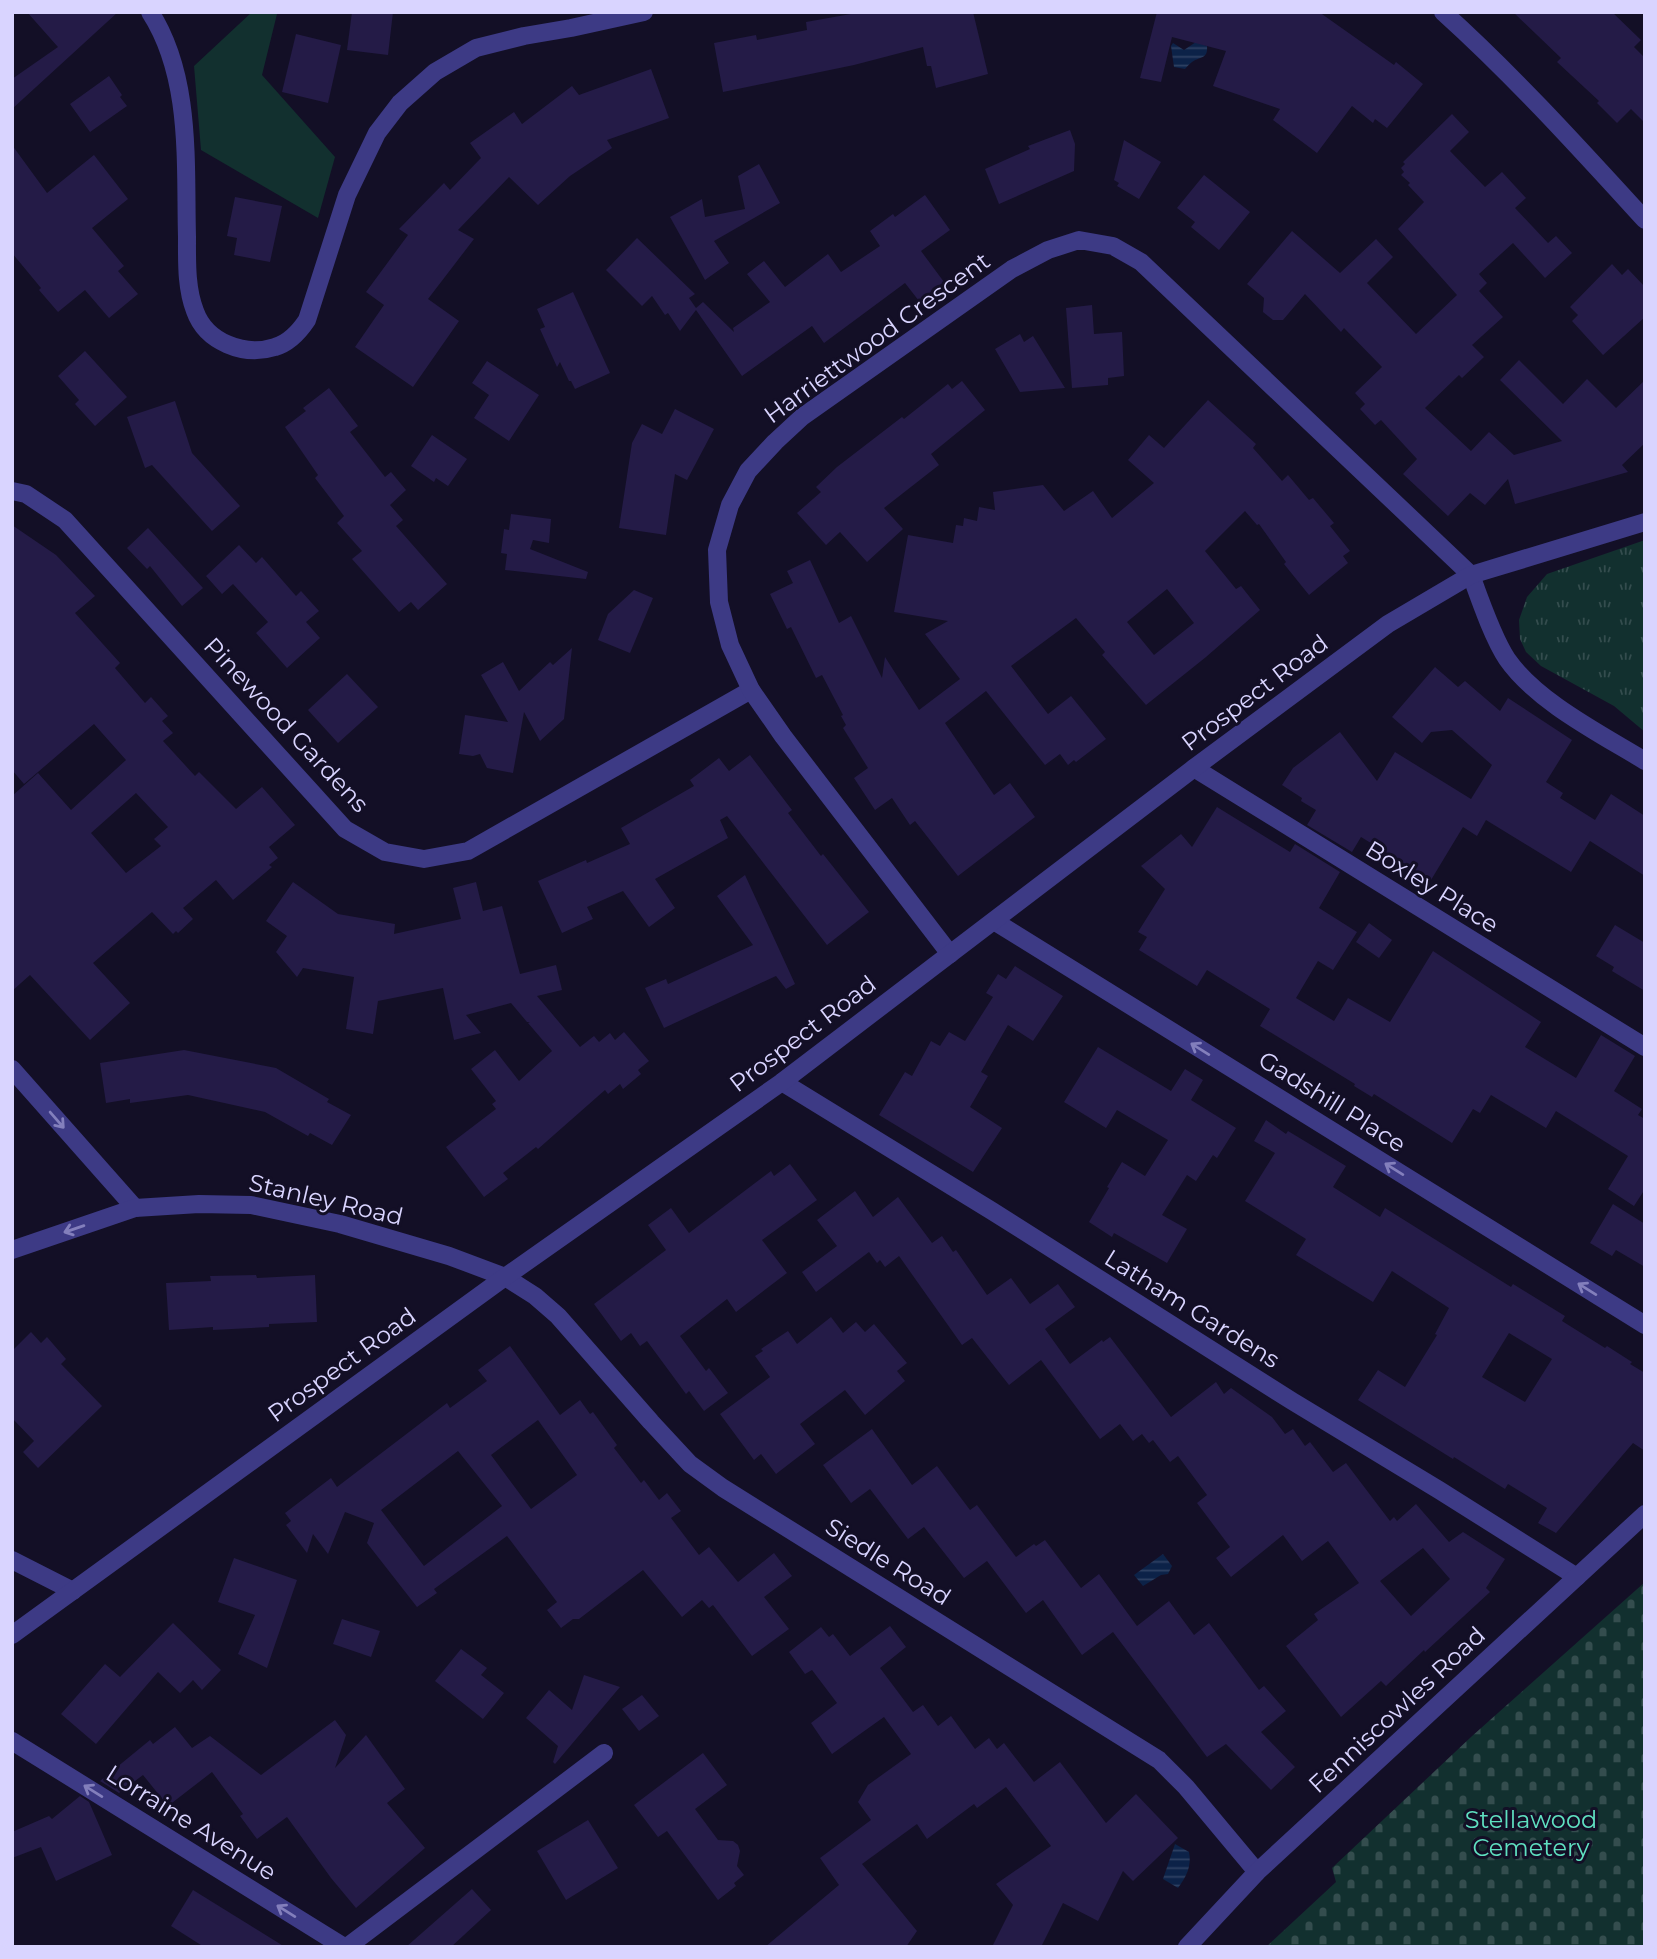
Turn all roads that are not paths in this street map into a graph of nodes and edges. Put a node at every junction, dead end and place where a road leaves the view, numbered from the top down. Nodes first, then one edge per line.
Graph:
1 (150, 12) edge
2 (644, 12) edge
3 (1443, 12) edge
4 (1645, 220) edge
5 (12, 491) edge
6 (1645, 522) edge
7 (1471, 575) junction
8 (751, 690) junction
9 (1645, 761) edge
10 (1194, 768) junction
11 (993, 920) junction
12 (950, 954) junction
13 (1645, 1047) edge
14 (12, 1069) edge
15 (782, 1082) junction
16 (135, 1208) junction
17 (12, 1250) edge
18 (505, 1277) junction
19 (1645, 1325) edge
20 (1645, 1514) edge
21 (12, 1560) edge
22 (1577, 1577) junction
23 (73, 1591) junction
24 (12, 1635) edge
25 (12, 1741) edge
26 (604, 1753) dead end
27 (1257, 1872) junction
28 (346, 1947) edge
29 (1186, 1947) edge

1 - 2 street
3 - 4 street
5 - 8 street, Pinewood Gardens
6 - 7 street, Prospect Road
7 - 8 street, Harriettwood Crescent
7 - 9 street
7 - 10 street, Prospect Road
8 - 12 street, Harriettwood Crescent
10 - 11 street, Prospect Road
10 - 13 street, Boxley Place
11 - 12 street, Prospect Road
19 -> 11 street, Gadshill Place
12 - 15 street, Prospect Road
14 -> 16 street
15 - 18 street, Prospect Road
15 - 22 street, Latham Gardens
16 -> 17 street, Stanley Road
16 - 18 street, Stanley Road
18 - 23 street, Prospect Road
18 - 27 street, Siedle Road
20 - 22 street, Fenniscowles Road
21 - 23 street
22 - 27 street, Fenniscowles Road
23 - 24 street, Prospect Road
28 -> 25 street, Lorraine Avenue
26 - 28 street
27 - 29 street, Fenniscowles Road

